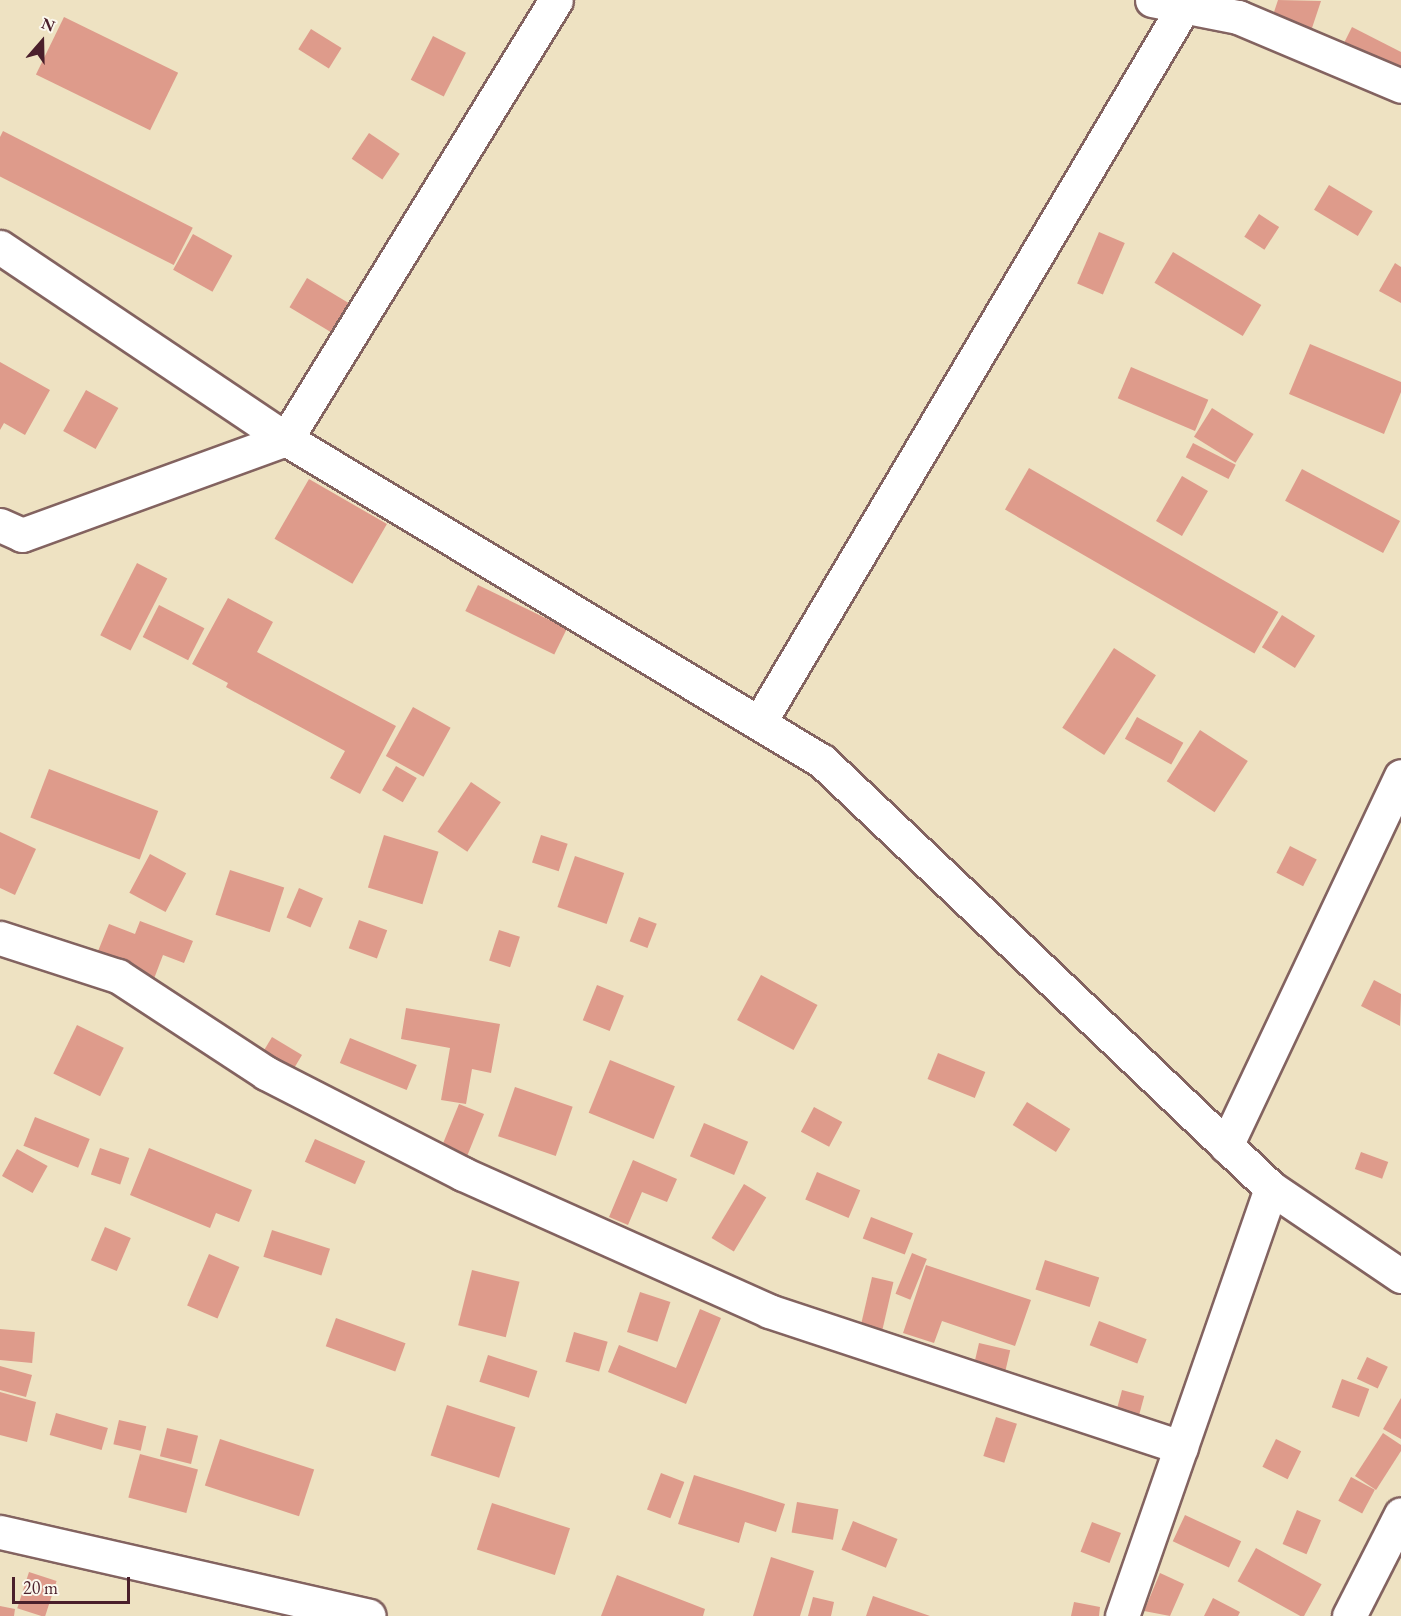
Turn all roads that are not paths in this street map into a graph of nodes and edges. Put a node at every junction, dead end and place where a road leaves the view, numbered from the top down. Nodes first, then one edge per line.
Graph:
1 (556, 0) edge
2 (1152, 0) edge
3 (1184, 6) junction
4 (1401, 86) edge
5 (0, 247) edge
6 (286, 439) junction
7 (0, 525) edge
8 (759, 723) junction
9 (1401, 776) edge
10 (0, 938) edge
11 (1226, 1146) junction
12 (1270, 1188) junction
13 (1401, 1276) edge
14 (1180, 1447) junction
15 (1401, 1514) edge
16 (0, 1532) edge
17 (369, 1616) edge
18 (1122, 1616) edge
19 (1349, 1616) edge

1 - 6 street
2 - 3 street
3 - 4 street
3 - 8 street
5 - 6 street
6 - 7 street
6 - 8 street
8 - 11 street
9 - 11 street
10 - 14 street
11 - 12 street
12 - 13 street
12 - 14 street
14 - 18 street
15 - 19 street
16 - 17 street

